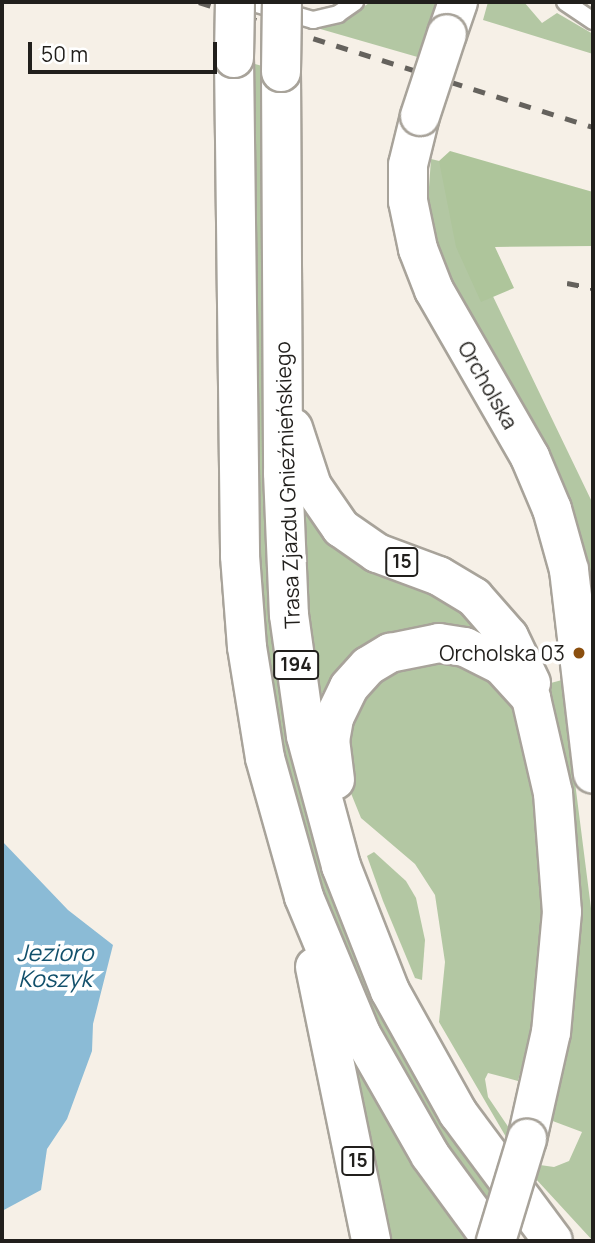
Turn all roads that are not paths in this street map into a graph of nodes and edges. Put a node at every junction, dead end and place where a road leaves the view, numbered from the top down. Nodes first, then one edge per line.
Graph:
1 (235, 2) edge
2 (250, 2) edge
3 (282, 2) edge
4 (355, 2) edge
5 (565, 2) edge
6 (452, 18) edge
7 (593, 20) edge
8 (282, 392) junction
9 (538, 719) junction
10 (593, 775) edge
11 (296, 873) junction
12 (365, 930) junction
13 (371, 1241) edge
14 (495, 1241) edge
15 (553, 1241) edge

1 - 11 main road, 15, bridge
2 - 4 lane
3 - 8 main road, Trasa Zjazdu Gnieźnieńskiego / 15, bridge
5 - 7 lane
6 - 10 main road, Orcholska, bridge
8 - 9 main road, 15
8 - 12 main road, Trasa Zjazdu Gnieźnieńskiego / 194
9 - 12 main road
9 - 14 main road, 15, bridge
11 - 13 main road, 15
11 - 14 main road
12 - 15 main road, Trasa Zjazdu Gnieźnieńskiego / 194

